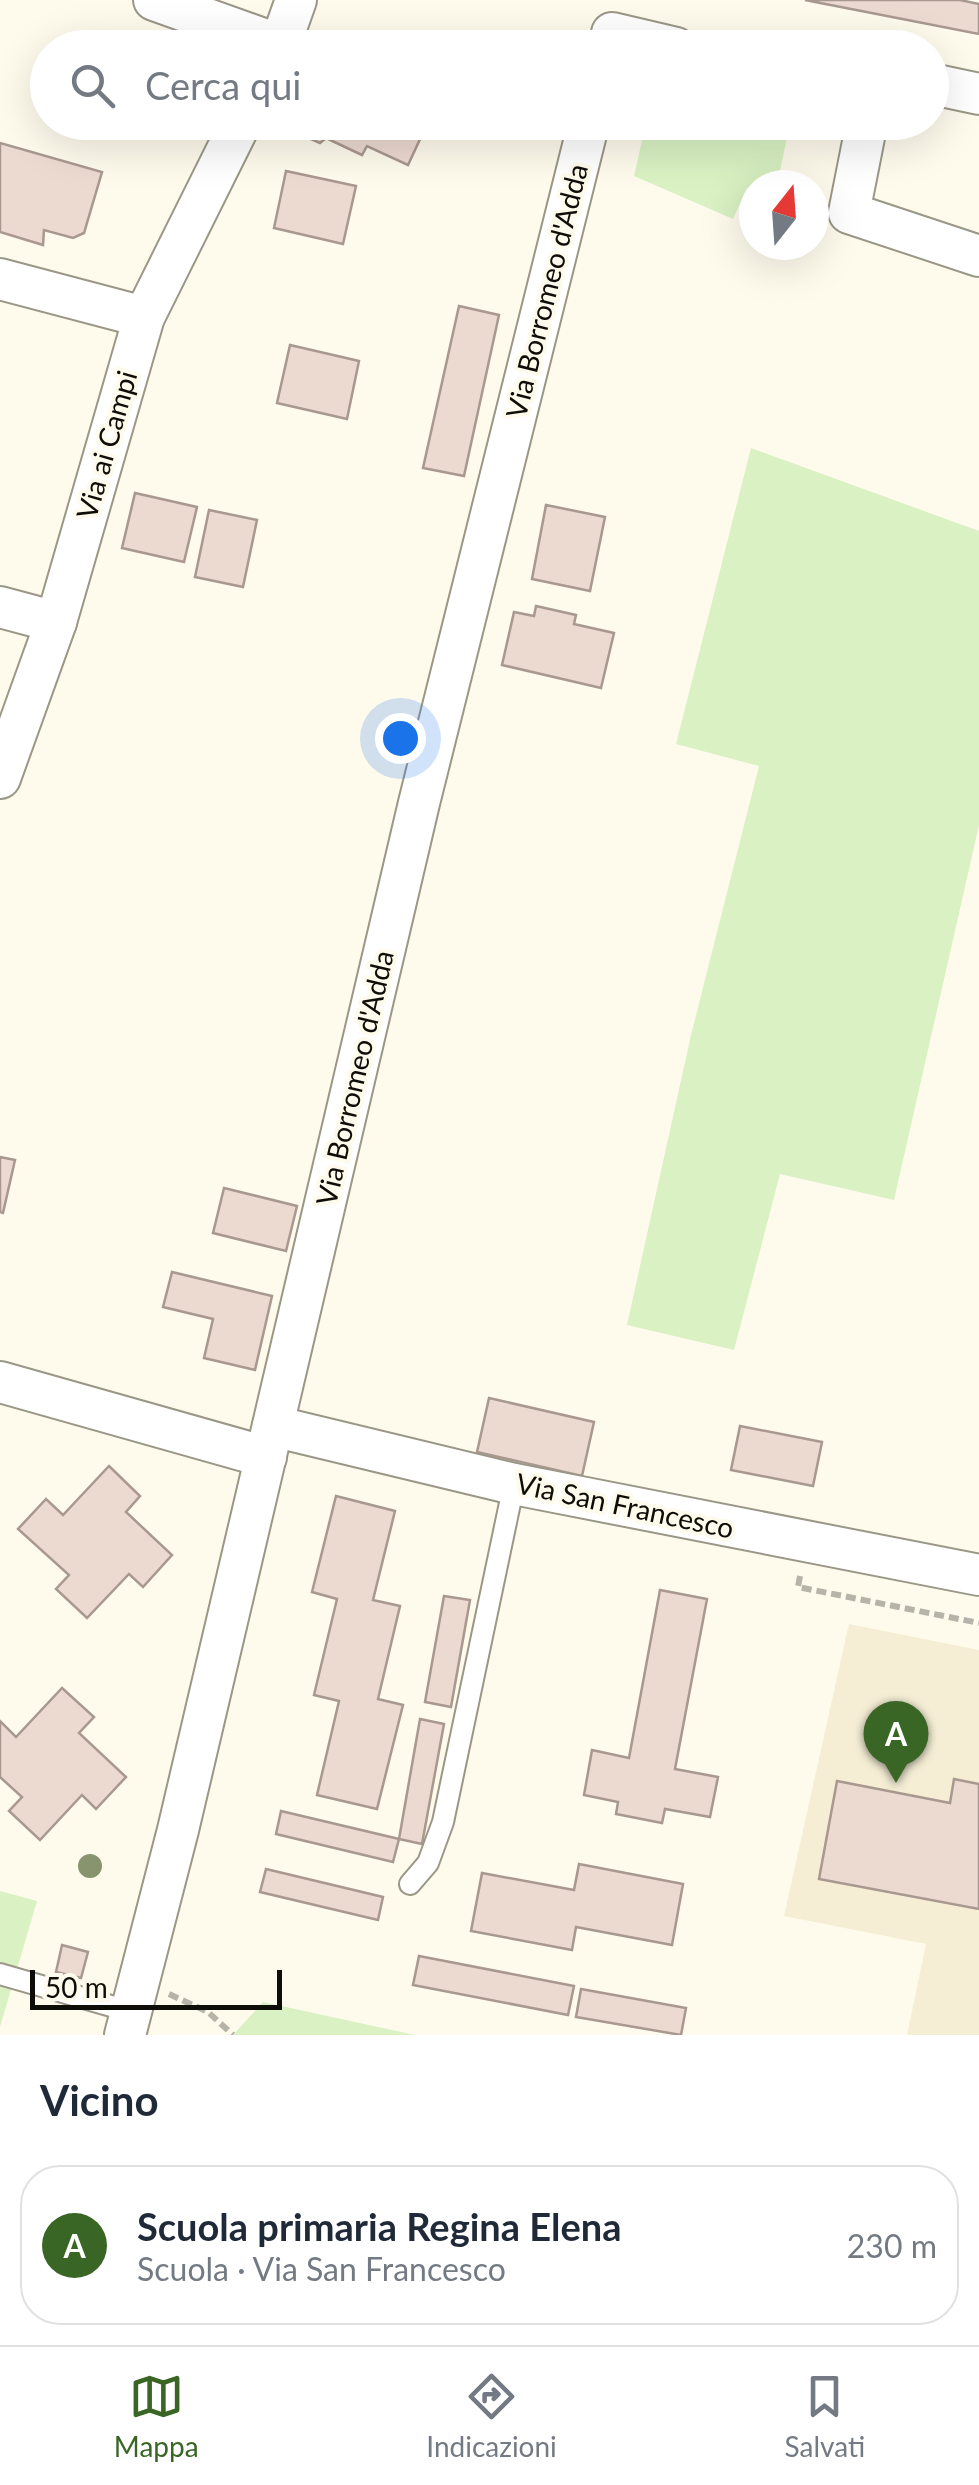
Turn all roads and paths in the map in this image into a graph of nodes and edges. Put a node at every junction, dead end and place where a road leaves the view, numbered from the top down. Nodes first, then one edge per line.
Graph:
1 (154, 0) edge
2 (296, 0) edge
3 (236, 30) edge
4 (285, 30) edge
5 (949, 88) edge
6 (979, 94) edge
7 (232, 140) edge
8 (585, 140) edge
9 (864, 140) edge
10 (979, 256) edge
11 (0, 279) edge
12 (144, 317) junction
13 (0, 607) edge
14 (56, 622) junction
15 (0, 778) edge
16 (0, 1382) edge
17 (270, 1441) junction
18 (514, 1484) junction
19 (979, 1575) edge
20 (410, 1884) dead end
21 (0, 1974) edge
22 (132, 2010) edge
23 (233, 2035) edge

1 - 3 street
2 - 4 street
5 - 6 street
7 - 12 street, Via ai Campi
8 - 17 street, Via Borromeo d'Adda
9 - 10 street
11 - 12 street
12 - 14 street, Via ai Campi
13 - 14 street
14 - 15 street, Via ai Campi
16 - 17 street, Via San Francesco
17 - 18 street, Via San Francesco
17 - 22 street, Via Borromeo d'Adda
18 - 19 street, Via San Francesco
18 - 20 lane
21 - 22 lane
22 - 23 path

